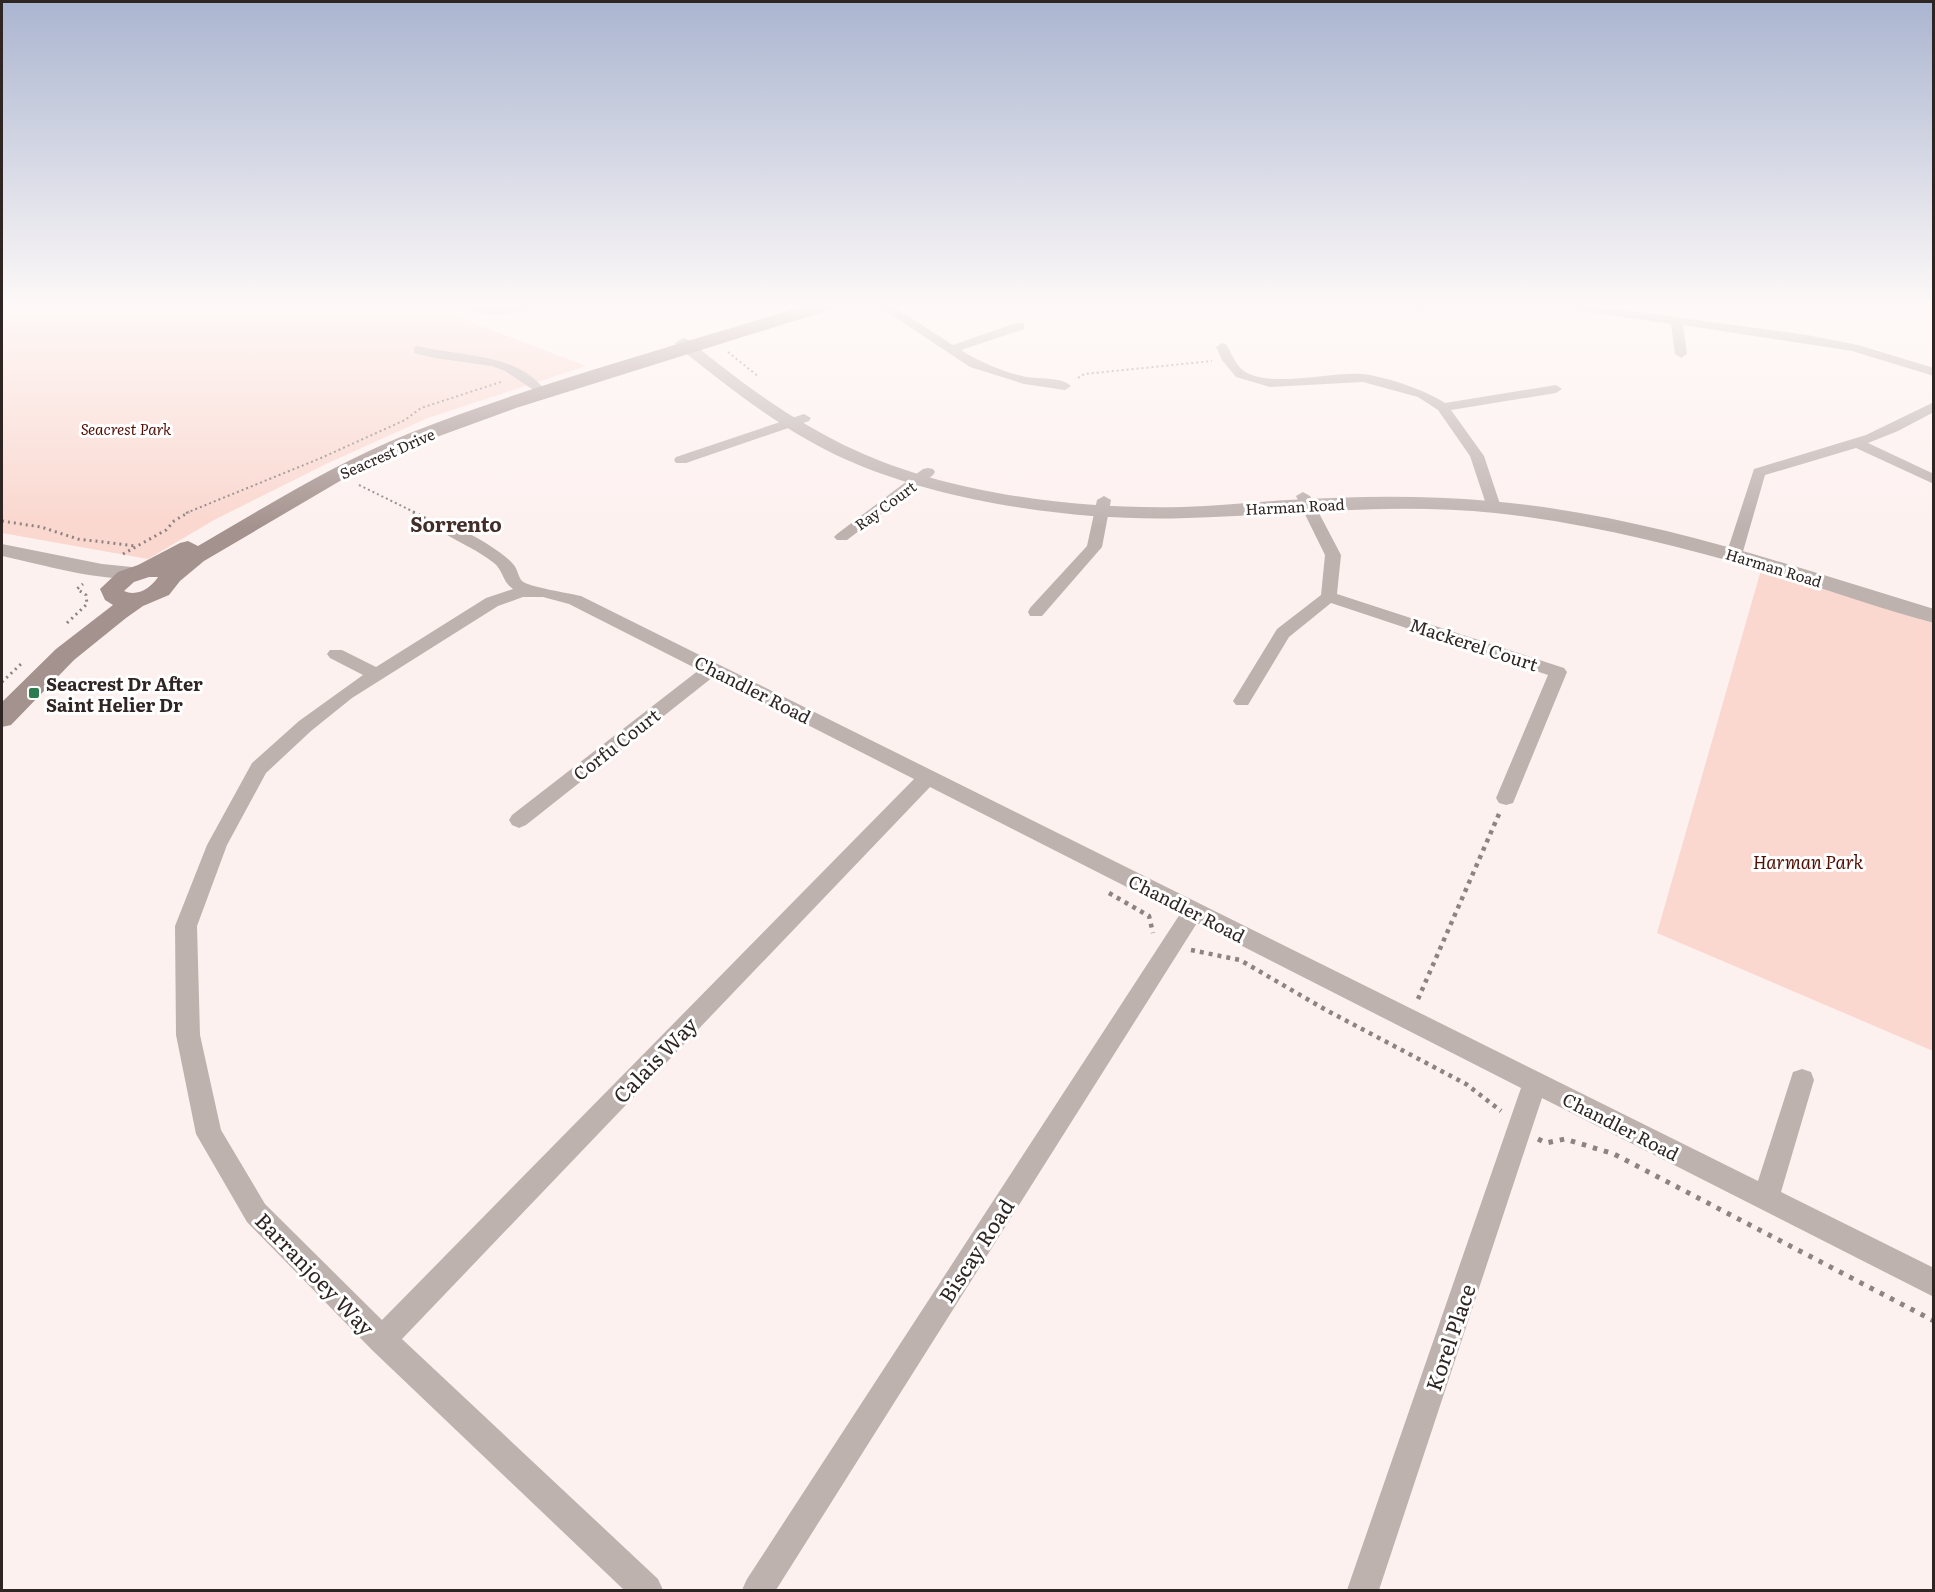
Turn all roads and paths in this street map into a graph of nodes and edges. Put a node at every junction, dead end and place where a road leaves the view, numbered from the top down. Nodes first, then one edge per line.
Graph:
1 (525, 378) edge
2 (574, 378) edge
3 (586, 378) edge
4 (741, 378) edge
5 (1019, 378) edge
6 (1077, 378) edge
7 (1254, 378) edge
8 (1358, 378) edge
9 (1364, 378) edge
10 (495, 383) dead end
11 (1065, 386) joint
12 (538, 389) junction
13 (1556, 389) dead end
14 (1934, 406) edge
15 (1443, 407) junction
16 (799, 421) junction
17 (1857, 443) junction
18 (681, 460) dead end
19 (338, 474) junction
20 (924, 476) junction
21 (1934, 480) edge
22 (1306, 500) junction
23 (1493, 503) junction
24 (1103, 505) junction
25 (2, 521) edge
26 (449, 530) joint
27 (842, 537) dead end
28 (136, 546) junction
29 (2, 550) edge
30 (1735, 551) junction
31 (2, 563) edge
32 (141, 571) junction
33 (170, 577) junction
34 (103, 583) junction
35 (529, 592) junction
36 (1329, 597) junction
37 (136, 600) junction
38 (1934, 608) edge
39 (1036, 612) dead end
40 (1934, 616) edge
41 (61, 629) dead end
42 (336, 654) dead end
43 (28, 659) dead end
44 (712, 669) junction
45 (376, 675) junction
46 (2, 682) edge
47 (2, 700) edge
48 (1242, 700) dead end
49 (2, 718) edge
50 (927, 778) junction
51 (1506, 798) joint
52 (519, 820) dead end
53 (1098, 887) dead end
54 (1193, 911) junction
55 (1169, 946) junction
56 (1409, 1019) junction
57 (1802, 1080) dead end
58 (1535, 1083) junction
59 (1520, 1129) junction
60 (1766, 1199) junction
61 (1934, 1283) edge
62 (1934, 1321) edge
63 (382, 1340) junction
64 (647, 1590) edge
65 (758, 1590) edge
66 (1363, 1590) edge

1 - 12 street
2 - 12 main road, Seacrest Drive
3 - 19 main road, Seacrest Drive
4 - 16 street, Harman Road
5 - 11 street
6 - 11 path
7 - 8 street
9 - 15 street
10 - 28 path
12 - 32 main road, Seacrest Drive
13 - 15 street
14 - 17 street
15 - 23 street
16 - 18 street
16 - 20 street, Harman Road
17 - 21 street
17 - 30 street
19 - 26 path
19 - 33 main road, Seacrest Drive
20 - 24 street, Harman Road
20 - 27 street, Ray Court
22 - 23 street, Harman Road
22 - 24 street, Harman Road
22 - 36 street
23 - 30 street, Harman Road
24 - 39 street
25 - 28 path
26 - 35 street
28 - 34 path
29 - 34 street
30 - 38 street, Harman Road
30 - 40 street, Harman Road
31 - 34 street
32 - 33 main road
32 - 34 main road, Seacrest Drive
33 - 37 main road, Seacrest Drive
34 - 37 main road
34 - 41 path
34 - 47 main road
35 - 44 street, Chandler Road
35 - 45 street, Barranjoey Way
36 - 48 street
36 - 51 street, Mackerel Court
37 - 49 main road
42 - 45 street
43 - 46 path
44 - 50 street, Chandler Road
44 - 52 street, Corfu Court
45 - 63 street, Barranjoey Way
50 - 54 street, Chandler Road
50 - 63 street, Calais Way
51 - 56 path
53 - 55 path
54 - 55 street, Biscay Road
54 - 56 street, Chandler Road
55 - 59 path
55 - 65 street, Biscay Road
56 - 58 street, Chandler Road
57 - 60 street
58 - 59 street, Korel Place
58 - 60 street, Chandler Road
59 - 62 path
59 - 66 street, Korel Place
60 - 61 street, Chandler Road
63 - 64 street, Barranjoey Way

